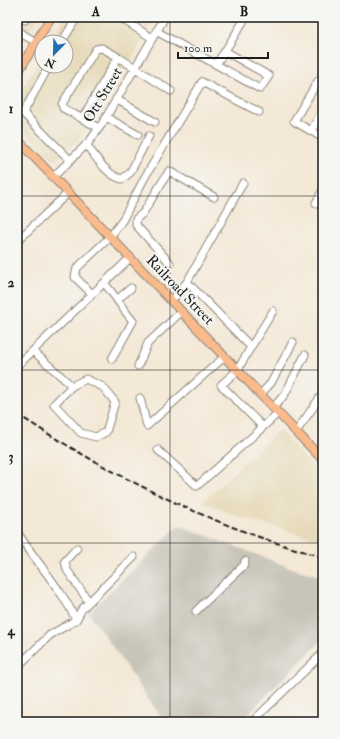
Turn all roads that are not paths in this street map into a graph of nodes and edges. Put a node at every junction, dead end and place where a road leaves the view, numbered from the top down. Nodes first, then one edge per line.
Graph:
1 (50, 17) edge
2 (77, 17) edge
3 (165, 17) edge
4 (246, 17) edge
5 (121, 18) edge
6 (19, 32) edge
7 (42, 34) edge
8 (67, 34) edge
9 (154, 34) junction
10 (17, 40) edge
11 (34, 40) edge
12 (34, 48) edge
13 (225, 51) junction
14 (118, 57) junction
15 (216, 64) junction
16 (135, 68) junction
17 (17, 74) edge
18 (44, 74) edge
19 (323, 84) edge
20 (171, 91) dead end
21 (116, 99) junction
22 (323, 110) edge
23 (259, 112) dead end
24 (106, 117) junction
25 (82, 119) junction
26 (155, 122) dead end
27 (99, 128) junction
28 (311, 131) junction
29 (138, 135) dead end
30 (149, 136) dead end
31 (323, 138) edge
32 (18, 144) edge
33 (86, 144) junction
34 (70, 160) junction
35 (53, 177) junction
36 (243, 183) dead end
37 (323, 190) edge
38 (68, 193) junction
39 (214, 197) dead end
40 (323, 207) edge
41 (122, 221) junction
42 (136, 222) junction
43 (110, 237) junction
44 (17, 241) edge
45 (130, 258) junction
46 (170, 263) dead end
47 (187, 282) junction
48 (104, 283) junction
49 (130, 288) dead end
50 (92, 294) junction
51 (118, 299) junction
52 (171, 301) junction
53 (273, 311) dead end
54 (181, 312) junction
55 (293, 342) dead end
56 (251, 347) junction
57 (33, 351) junction
58 (305, 355) dead end
59 (224, 357) junction
60 (112, 359) dead end
61 (17, 366) edge
62 (138, 366) dead end
63 (237, 370) junction
64 (72, 386) junction
65 (260, 395) junction
66 (322, 395) edge
67 (140, 398) dead end
68 (275, 410) junction
69 (263, 427) junction
70 (296, 432) junction
71 (158, 450) dead end
72 (323, 460) edge
73 (17, 532) edge
74 (77, 548) dead end
75 (134, 557) dead end
76 (245, 561) dead end
77 (89, 602) junction
78 (196, 611) dead end
79 (76, 620) junction
80 (323, 653) edge
81 (17, 654) edge
82 (23, 661) junction
83 (17, 667) edge
84 (252, 722) edge

1 - 7 main road
2 - 8 street
3 - 9 street, Ott Street
4 - 13 street
5 - 9 street
6 - 10 street
6 - 11 street
9 - 15 street
9 - 16 street, Ott Street
12 - 17 main road
13 - 15 street
13 - 15 street
14 - 16 street
14 - 25 street
14 - 25 street
16 - 20 street
16 - 21 street, Ott Street
18 - 34 street
19 - 28 street
21 - 24 street, Ott Street
21 - 26 street
22 - 28 street
23 - 41 street
24 - 27 street, Ott Street
24 - 29 street
25 - 27 street
27 - 33 street, Ott Street
28 - 31 street
30 - 33 street
32 - 35 main road, Railroad Street
33 - 34 street, Ott Street
34 - 35 street, Ott Street
35 - 38 main road, Railroad Street
36 - 47 street
37 - 40 street
38 - 43 main road, Railroad Street
38 - 44 street
39 - 42 street
41 - 42 street
41 - 43 street
42 - 46 street
43 - 45 main road, Railroad Street
43 - 50 street
45 - 48 street
45 - 52 main road, Railroad Street
47 - 52 street
47 - 56 street
48 - 50 street
48 - 51 street
49 - 51 street
50 - 57 street
51 - 60 street
52 - 54 main road, Railroad Street
53 - 56 street
54 - 59 main road, Railroad Street
54 - 62 street
55 - 65 street
56 - 63 street
57 - 61 street
57 - 64 street
58 - 68 street
59 - 63 main road, Railroad Street
59 - 67 street
63 - 65 main road, Railroad Street
63 - 69 street
64 - 64 street
65 - 68 main road, Railroad Street
66 - 70 street
68 - 69 street
68 - 70 main road, Railroad Street
69 - 71 street
70 - 72 main road, Railroad Street
73 - 79 street
74 - 77 street
75 - 77 street
76 - 78 street
77 - 79 street
79 - 82 street
80 - 84 street
81 - 82 street
82 - 83 street

